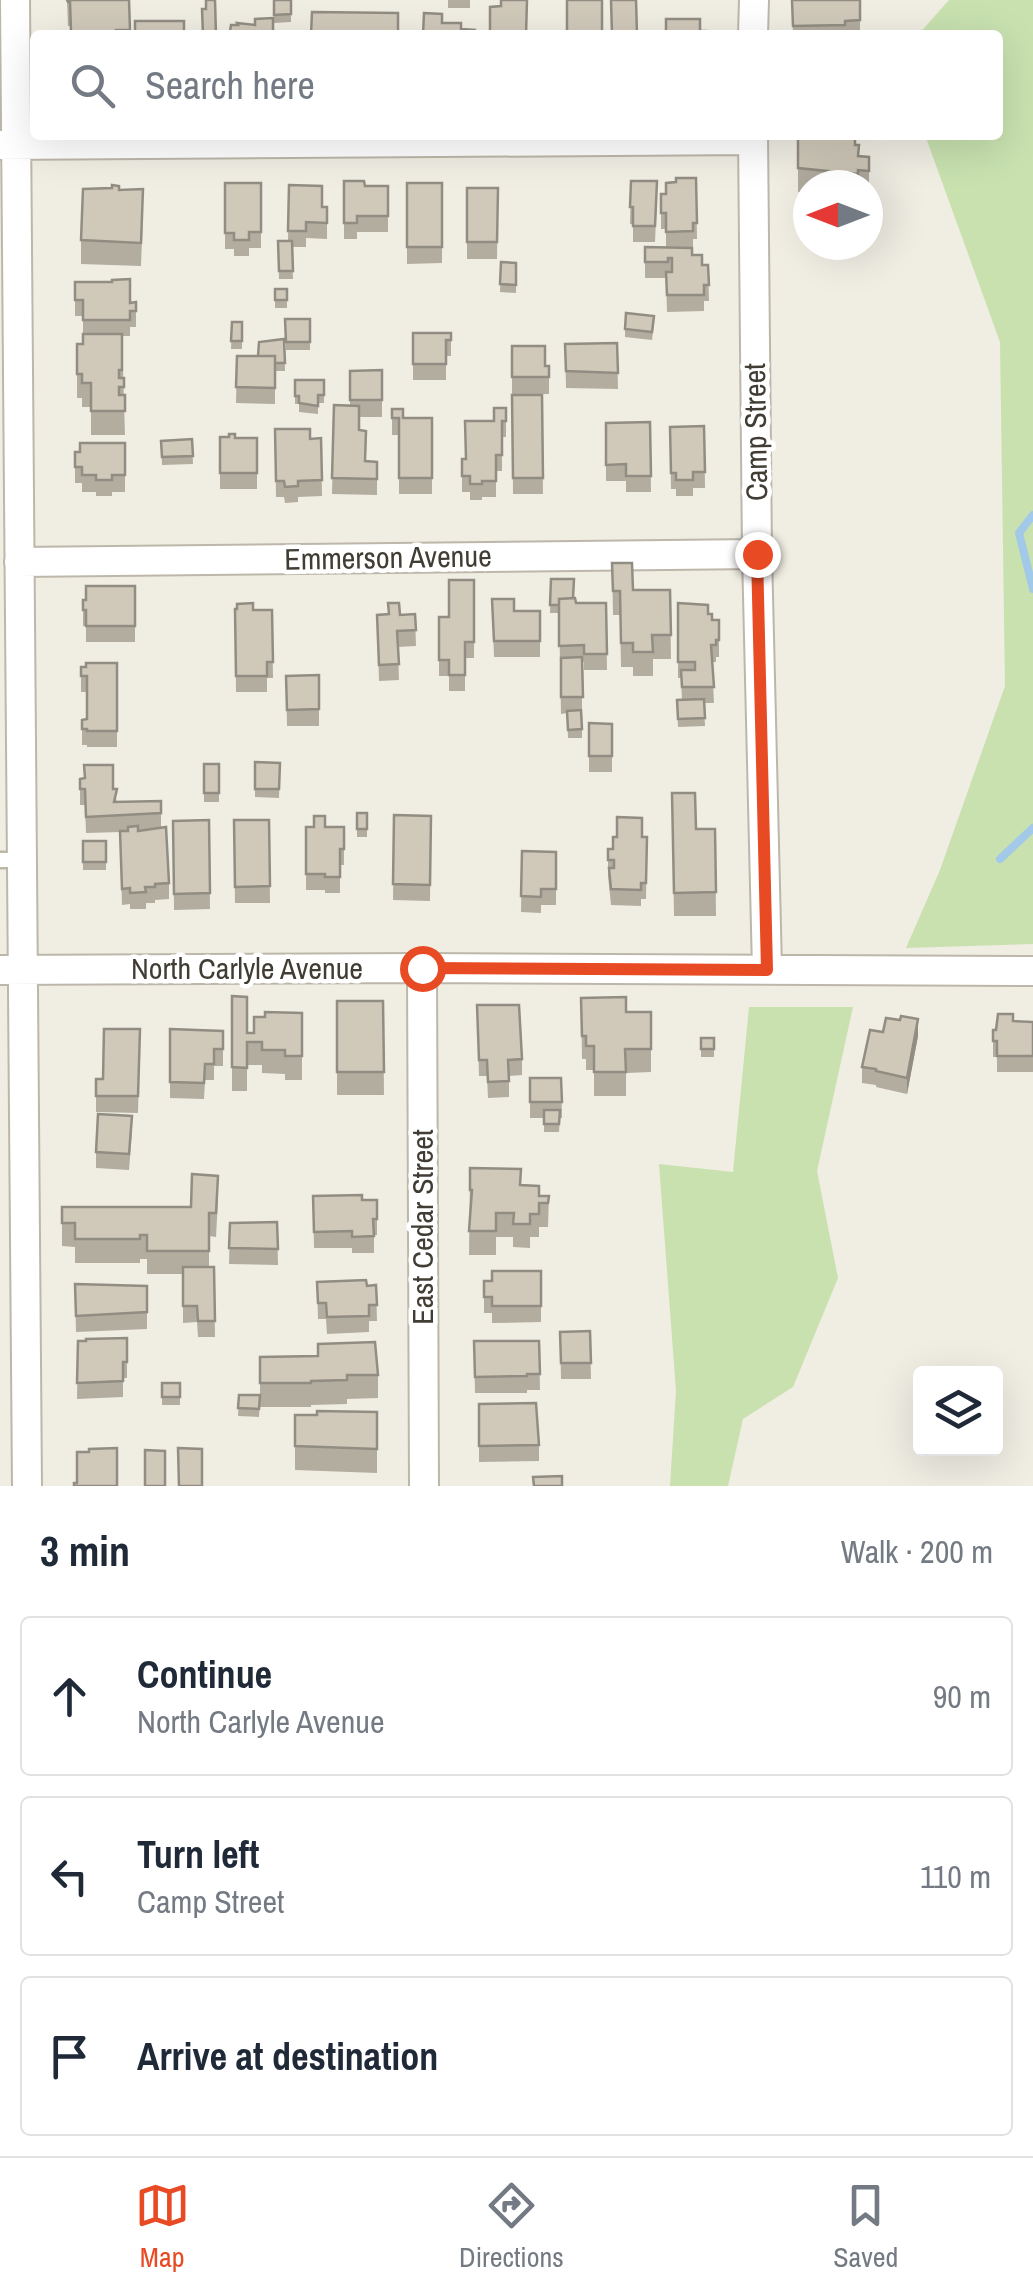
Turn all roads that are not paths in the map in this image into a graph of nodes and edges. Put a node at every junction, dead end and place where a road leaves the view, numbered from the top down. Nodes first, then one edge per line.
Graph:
1 (16, 0) edge
2 (754, 0) edge
3 (754, 30) edge
4 (474, 140) edge
5 (753, 140) edge
6 (9, 145) edge
7 (757, 554) junction
8 (19, 562) junction
9 (11, 860) edge
10 (422, 968) junction
11 (12, 970) edge
12 (767, 970) junction
13 (1033, 971) edge
14 (27, 1486) edge
15 (424, 1486) edge

1 - 6 street
2 - 3 street
4 - 6 street
5 - 7 street, Camp Street
6 - 8 street
7 - 8 street, Emmerson Avenue
7 - 12 street, Camp Street
8 - 9 street
9 - 11 street
10 - 11 street, North Carlyle Avenue
10 - 12 street, North Carlyle Avenue
10 - 15 street, East Cedar Street
11 - 14 street
12 - 13 street, North Carlyle Avenue

